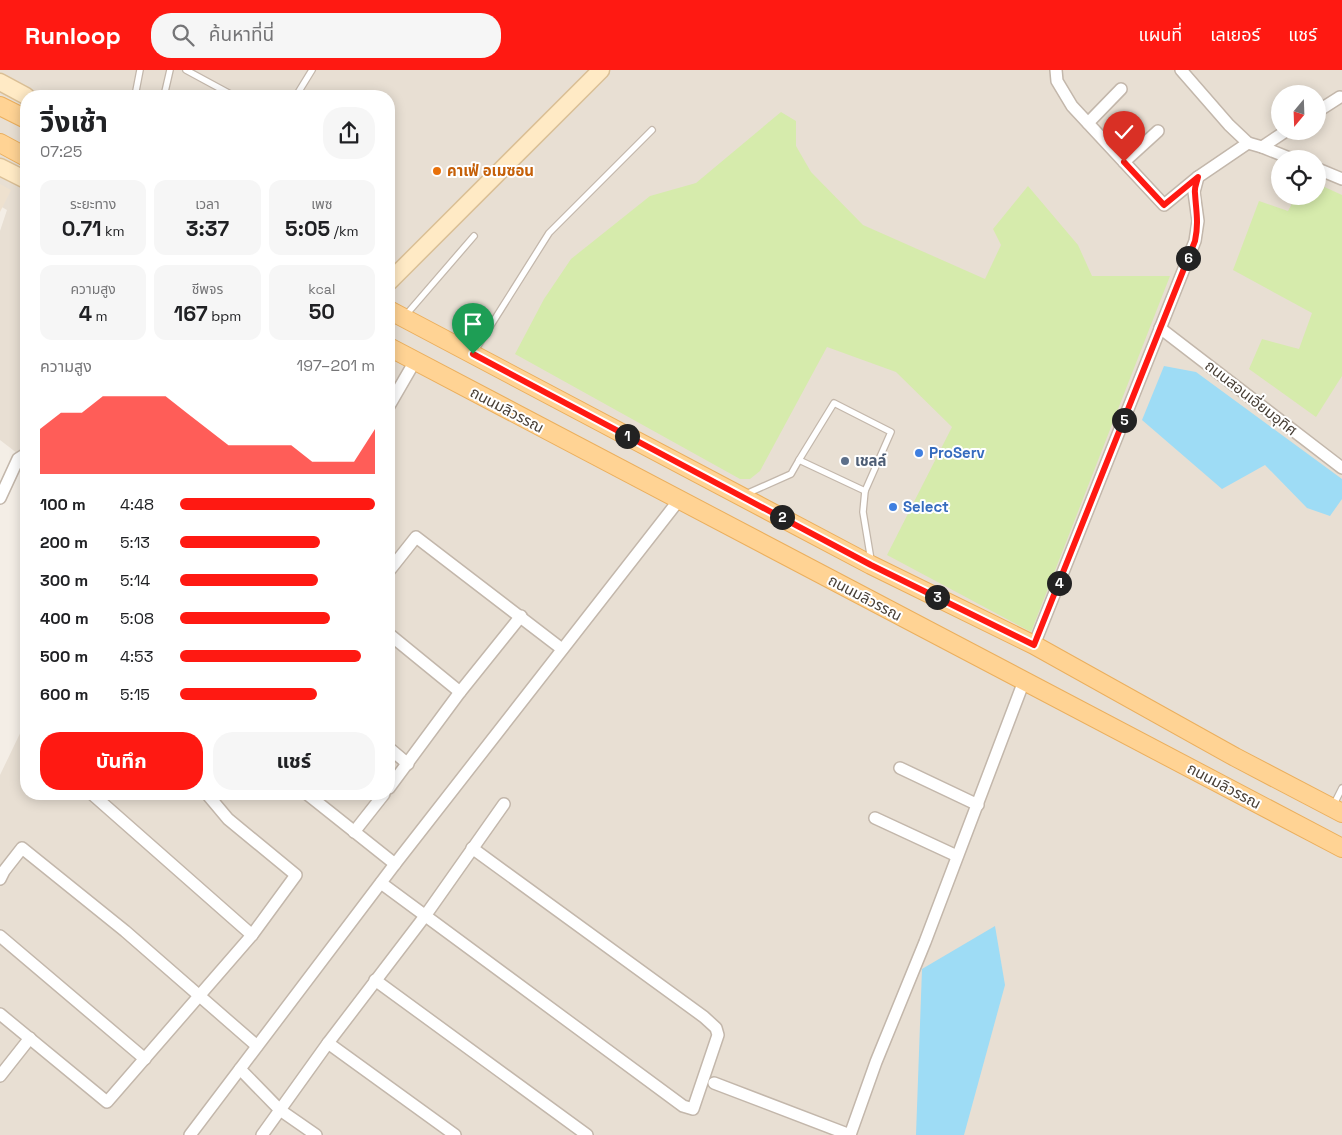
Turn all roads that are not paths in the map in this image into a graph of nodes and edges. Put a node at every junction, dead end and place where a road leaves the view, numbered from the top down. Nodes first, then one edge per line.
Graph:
1 (140, 70) edge
2 (170, 70) edge
3 (186, 70) edge
4 (304, 70) edge
5 (601, 70) edge
6 (1056, 70) edge
7 (1186, 71) edge
8 (311, 72) edge
9 (0, 82) edge
10 (1121, 89) dead end
11 (136, 90) edge
12 (165, 90) edge
13 (223, 90) edge
14 (300, 90) edge
15 (20, 93) edge
16 (1340, 97) dead end
17 (0, 106) edge
18 (1326, 107) edge
19 (20, 116) edge
20 (1088, 123) junction
21 (652, 130) dead end
22 (1158, 131) dead end
23 (1272, 140) edge
24 (0, 143) edge
25 (1248, 143) junction
26 (1262, 147) junction
27 (1271, 151) edge
28 (20, 154) edge
29 (1124, 162) junction
30 (0, 167) edge
31 (1326, 172) edge
32 (20, 177) edge
33 (1198, 177) junction
34 (1342, 179) edge
35 (474, 236) dead end
36 (395, 276) edge
37 (396, 314) edge
38 (1160, 328) junction
39 (395, 350) edge
40 (473, 354) junction
41 (415, 361) junction
42 (395, 396) edge
43 (20, 458) edge
44 (799, 460) junction
45 (1342, 468) edge
46 (865, 490) junction
47 (741, 496) junction
48 (0, 498) edge
49 (679, 500) junction
50 (395, 563) edge
51 (871, 565) junction
52 (521, 616) junction
53 (395, 639) edge
54 (1034, 645) junction
55 (562, 649) junction
56 (1024, 681) junction
57 (460, 692) junction
58 (395, 753) edge
59 (408, 764) junction
60 (900, 768) dead end
61 (395, 780) edge
62 (1342, 788) edge
63 (99, 800) edge
64 (212, 800) edge
65 (314, 800) edge
66 (379, 800) edge
67 (504, 804) dead end
68 (978, 806) junction
69 (1337, 811) edge
70 (875, 818) dead end
71 (354, 832) junction
72 (472, 848) junction
73 (1342, 848) edge
74 (957, 856) junction
75 (395, 864) junction
76 (0, 880) edge
77 (381, 883) junction
78 (425, 916) junction
79 (252, 935) junction
80 (0, 936) edge
81 (376, 980) junction
82 (199, 995) junction
83 (0, 1014) edge
84 (30, 1038) junction
85 (328, 1043) junction
86 (257, 1046) junction
87 (145, 1059) junction
88 (240, 1069) junction
89 (0, 1076) edge
90 (714, 1083) dead end
91 (280, 1110) junction
92 (190, 1135) edge
93 (262, 1135) edge
94 (316, 1135) edge
95 (455, 1135) edge
96 (587, 1135) edge
97 (850, 1135) edge

1 - 11 lane
2 - 12 lane
3 - 13 lane
4 - 8 lane
5 - 36 street
6 - 20 street
7 - 25 street
8 - 14 lane
9 - 15 street
10 - 20 street
16 - 18 street
17 - 19 main road
20 - 29 street
21 - 40 lane
22 - 29 street
23 - 26 street
24 - 28 main road
25 - 26 street
25 - 33 street
26 - 27 street
29 - 33 street
30 - 32 street
31 - 34 street
33 - 38 street
35 - 37 lane
37 - 40 main road
38 - 45 street, ถนนสอนเอี่ยมอุทิศ
38 - 54 street
39 - 41 main road, ถนนมลิวรรณ
40 - 47 main road
41 - 42 street
41 - 49 main road, ถนนมลิวรรณ
43 - 48 street
44 - 46 lane
44 - 46 lane
44 - 47 lane
46 - 51 lane
47 - 51 main road
49 - 55 street
49 - 56 main road, ถนนมลิวรรณ
50 - 52 street
51 - 54 main road
52 - 55 street
52 - 57 street
53 - 57 street
54 - 69 main road
55 - 75 street
56 - 68 street
56 - 73 main road, ถนนมลิวรรณ
57 - 59 street
58 - 59 street
59 - 61 street
60 - 68 street
62 - 69 lane
63 - 79 street
64 - 79 street
65 - 71 street
66 - 71 street
67 - 72 street
68 - 74 street
70 - 74 street
71 - 75 street
72 - 78 street
72 - 78 street
74 - 97 street
75 - 77 street
76 - 82 street
77 - 78 street
77 - 86 street
78 - 81 street
79 - 82 street
80 - 87 street
81 - 85 street
81 - 96 street
82 - 86 street
82 - 87 street
83 - 84 street
84 - 87 street
84 - 89 street
85 - 91 street
85 - 95 street
86 - 88 street
88 - 91 street
88 - 92 street
90 - 97 street
91 - 93 street
91 - 94 street

